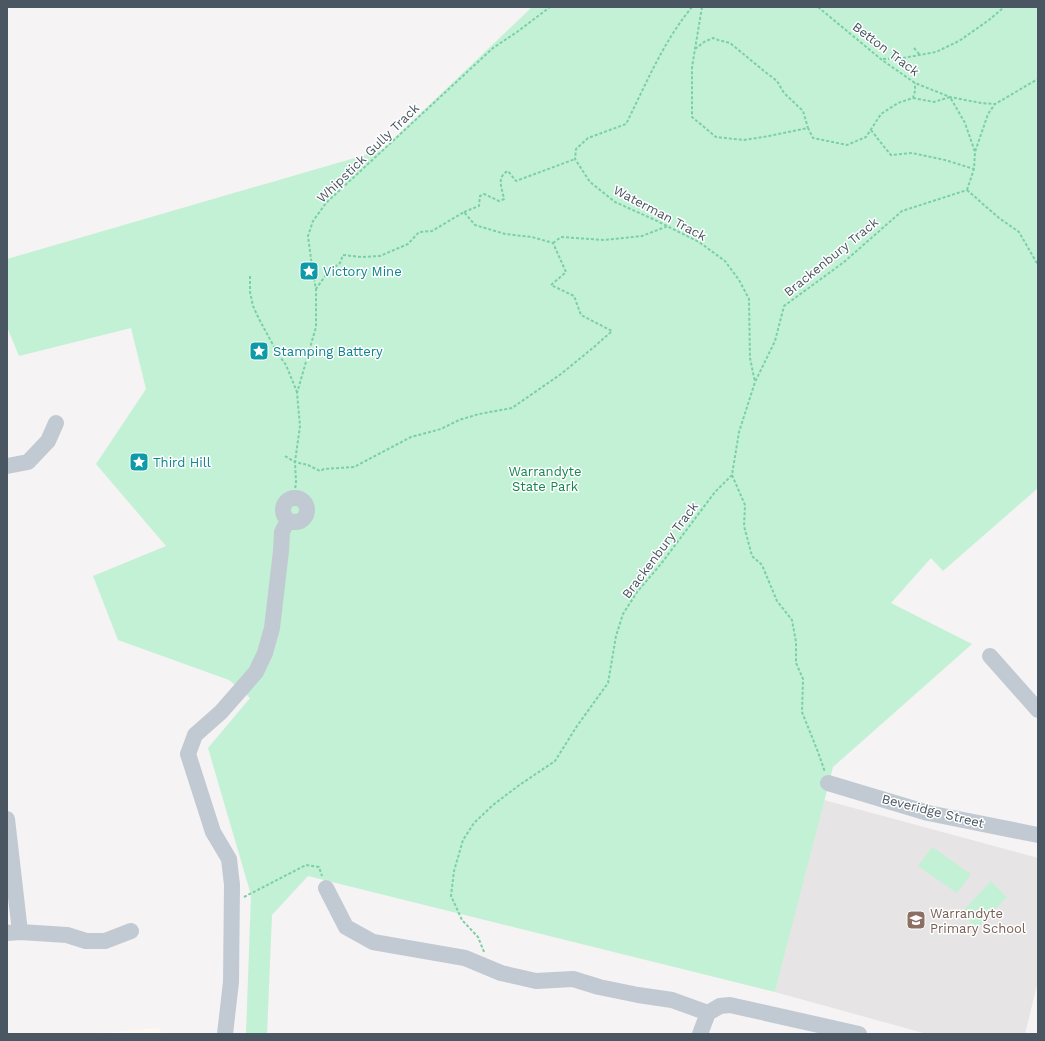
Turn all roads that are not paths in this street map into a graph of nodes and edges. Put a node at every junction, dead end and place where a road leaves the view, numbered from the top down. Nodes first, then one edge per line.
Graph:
1 (56, 423) dead end
2 (7, 466) edge
3 (295, 490) road end
4 (990, 656) dead end
5 (1038, 710) edge
6 (828, 783) road end
7 (7, 819) edge
8 (1038, 835) edge
9 (326, 888) road end
10 (131, 931) dead end
11 (13, 933) edge
12 (708, 1013) junction
13 (225, 1034) edge
14 (700, 1034) edge
15 (859, 1034) edge

1 - 2 street
3 - 13 street
4 - 5 street
6 - 8 street, Beveridge Street
7 - 11 street
9 - 12 street
10 - 11 street
12 - 14 street
12 - 15 street

